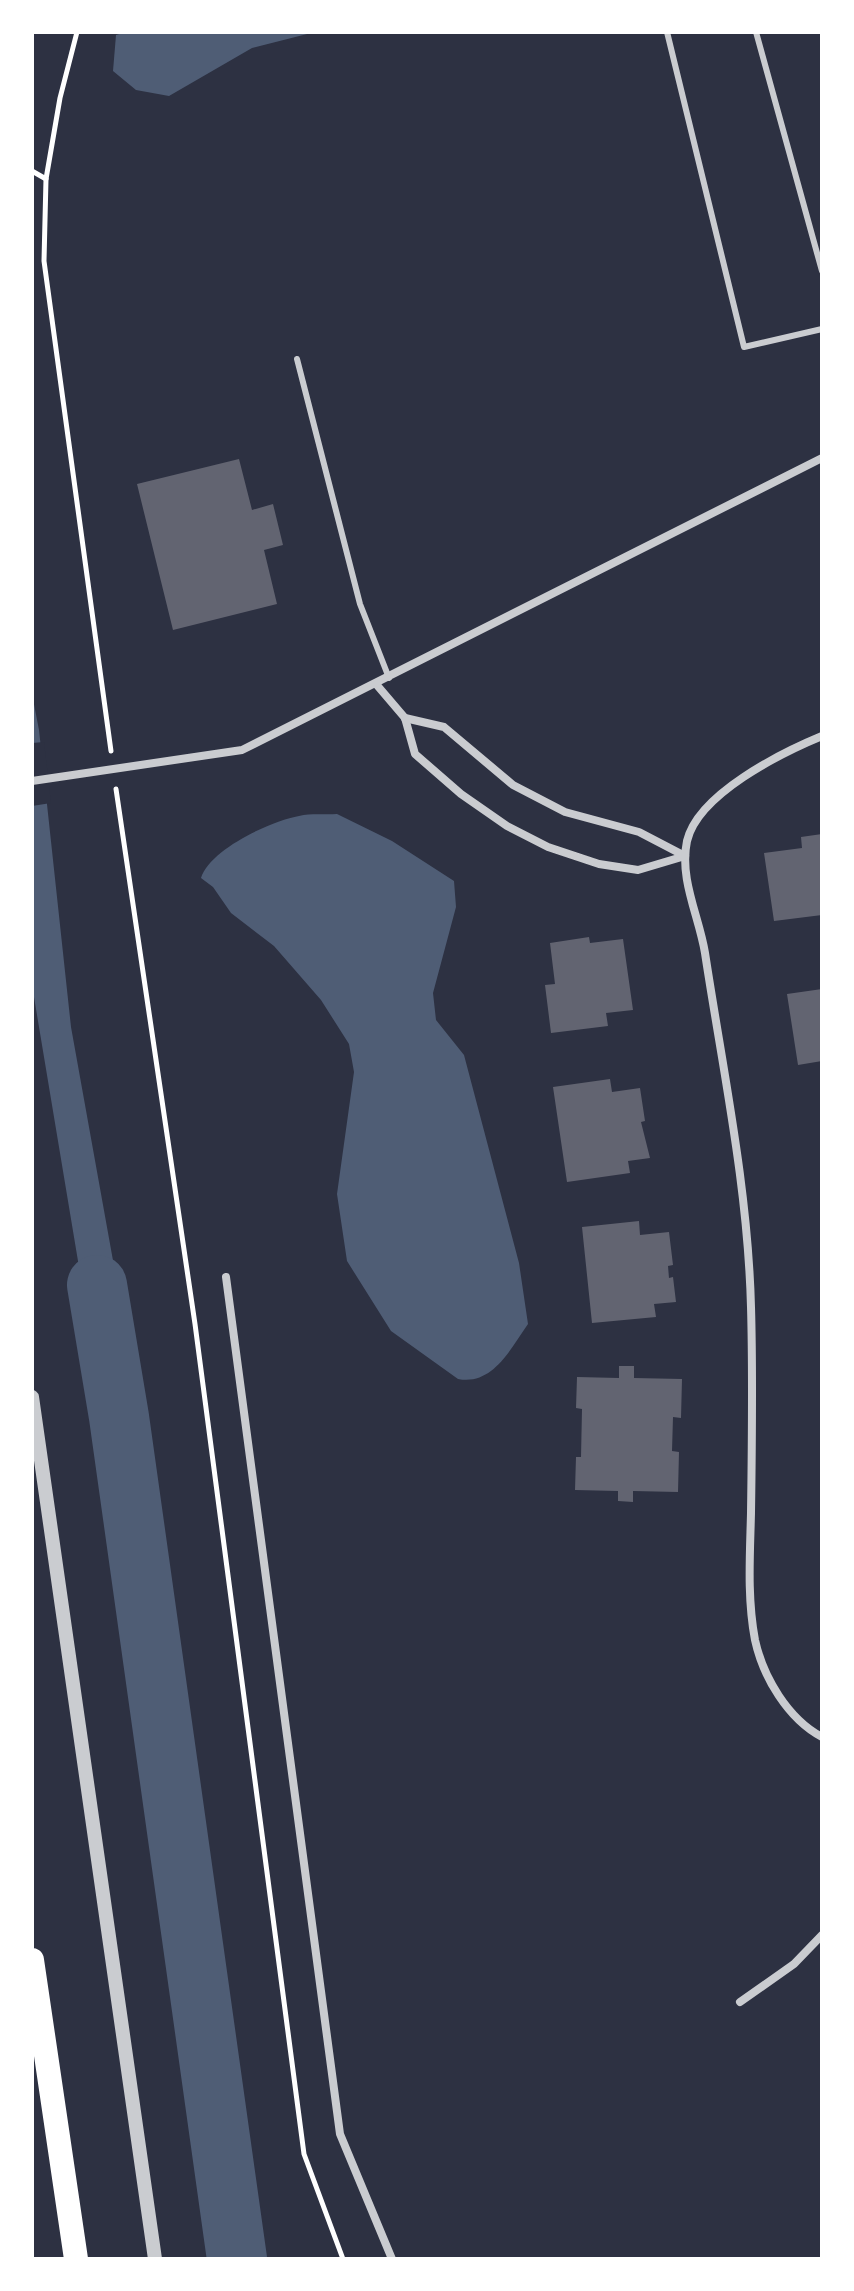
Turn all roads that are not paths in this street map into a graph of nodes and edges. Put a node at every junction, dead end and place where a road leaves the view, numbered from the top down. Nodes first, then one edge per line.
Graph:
1 (667, 32) edge
2 (756, 32) edge
3 (822, 271) edge
4 (822, 329) edge
5 (297, 359) dead end
6 (822, 458) edge
7 (389, 678) junction
8 (376, 684) junction
9 (405, 718) junction
10 (822, 736) edge
11 (32, 781) edge
12 (685, 856) junction
13 (226, 1277) dead end
14 (32, 1397) edge
15 (822, 1737) edge
16 (822, 1935) edge
17 (32, 1960) edge
18 (740, 2002) dead end
19 (76, 2259) edge
20 (155, 2259) edge
21 (392, 2259) edge

1 - 4 lane
2 - 3 lane
5 - 7 lane
6 - 7 street
7 - 8 street
8 - 9 street
8 - 11 street
9 - 12 street
9 - 12 street
10 - 12 street
12 - 15 street
13 - 21 street
14 - 20 street
16 - 18 street
17 - 19 highway

